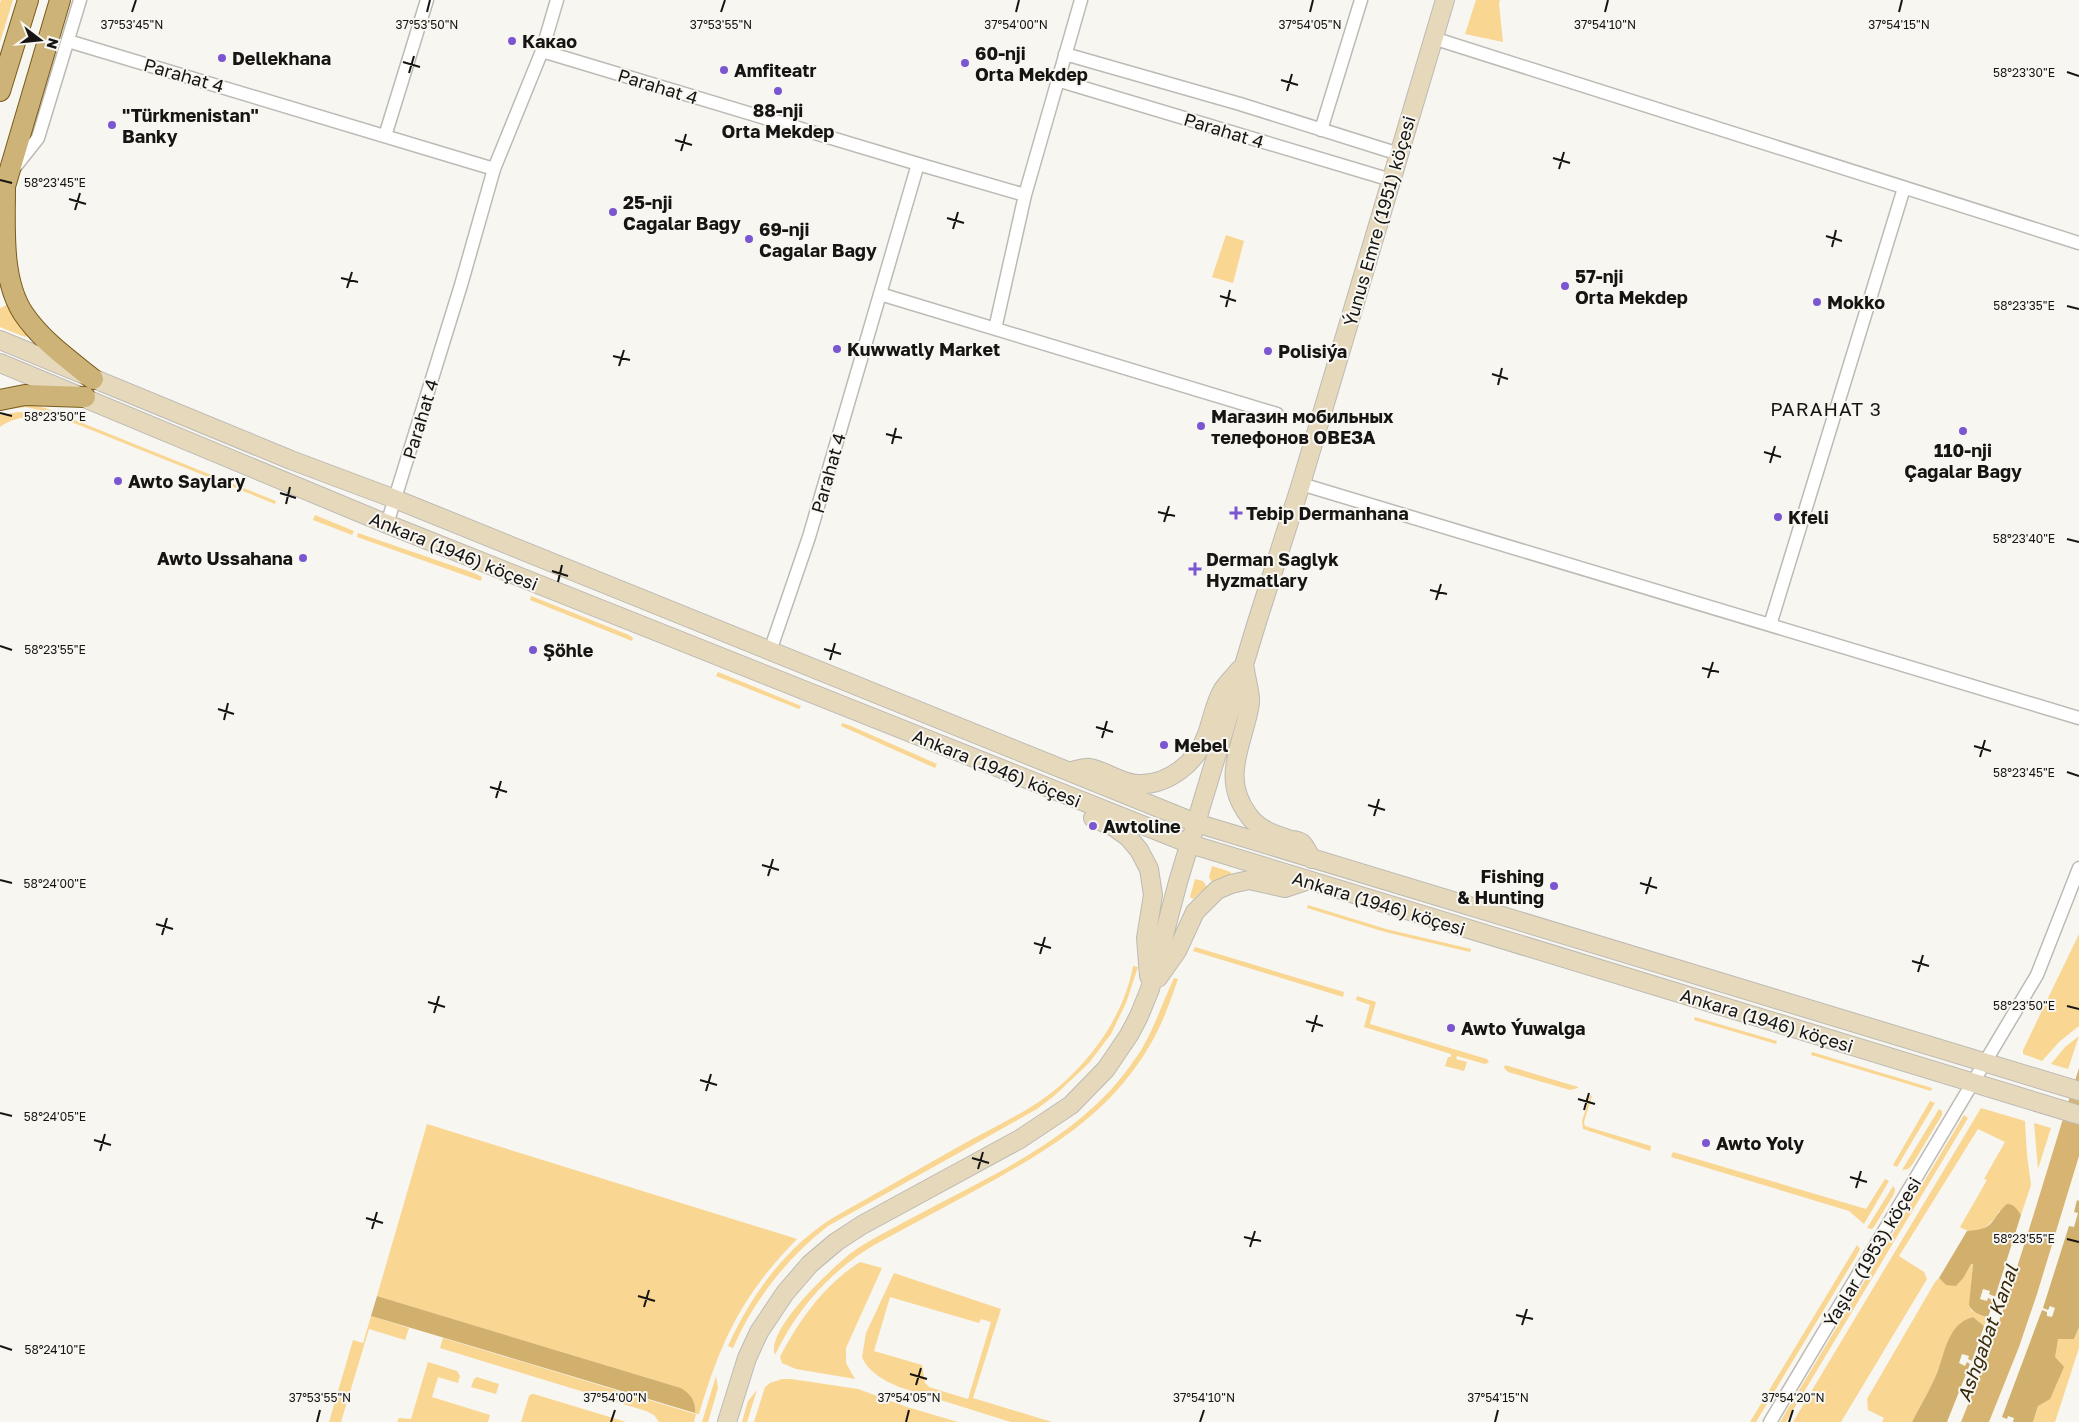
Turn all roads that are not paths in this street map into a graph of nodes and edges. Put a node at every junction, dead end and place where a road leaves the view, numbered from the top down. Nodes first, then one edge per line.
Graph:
1 (28, 0) edge
2 (60, 0) edge
3 (80, 0) edge
4 (427, 0) edge
5 (557, 0) edge
6 (1081, 0) edge
7 (1360, 0) edge
8 (1445, 0) edge
9 (1433, 38) junction
10 (68, 41) junction
11 (542, 51) junction
12 (1065, 54) junction
13 (1057, 80) junction
14 (0, 91) edge
15 (1321, 130) junction
16 (384, 136) junction
17 (1399, 154) junction
18 (918, 164) junction
19 (494, 170) junction
20 (1391, 180) junction
21 (4, 188) edge
22 (1904, 188) junction
23 (1025, 194) junction
24 (2079, 243) edge
25 (880, 294) junction
26 (995, 329) junction
27 (0, 340) edge
28 (0, 363) edge
29 (89, 388) junction
30 (0, 400) edge
31 (1277, 414) dead end
32 (1301, 484) junction
33 (395, 499) junction
34 (386, 524) junction
35 (1770, 625) junction
36 (770, 651) junction
37 (1244, 664) junction
38 (2079, 718) edge
39 (1066, 772) junction
40 (1058, 792) junction
41 (1196, 823) junction
42 (1190, 844) junction
43 (1312, 859) junction
44 (2079, 868) edge
45 (1306, 881) junction
46 (1150, 989) junction
47 (1984, 1063) junction
48 (1973, 1082) junction
49 (2072, 1089) edge
50 (2079, 1115) edge
51 (727, 1422) edge
52 (1770, 1422) edge

1 - 14 main road
2 - 21 main road
3 - 10 street
4 - 16 street
5 - 11 street, Parahat 4
6 - 12 street
7 - 15 street
8 - 9 main road, Ýunus Emre (1951) köçesi
9 - 17 main road, Ýunus Emre (1951) köçesi
9 - 22 street
10 - 16 street, Parahat 4
10 - 21 street
11 - 18 street, Parahat 4
11 - 19 street, Parahat 4
12 - 13 street
12 - 15 street, Parahat 4
13 - 20 street, Parahat 4
13 - 23 street
15 - 17 street, Parahat 4
16 - 19 street, Parahat 4
17 - 20 main road, Ýunus Emre (1951) köçesi
18 - 23 street, Parahat 4
18 - 25 street, Parahat 4
19 - 33 street, Parahat 4
20 - 32 main road, Ýunus Emre (1951) köçesi
21 - 29 main road
22 - 24 street
22 - 35 street
23 - 26 street
25 - 26 street
25 - 36 street, Parahat 4
26 - 31 street
27 - 29 main road, Ankara (1946) köçesi
28 - 29 main road, Ankara (1946) köçesi
29 - 30 main road
29 - 33 main road, Ankara (1946) köçesi
29 - 34 main road, Ankara (1946) köçesi
32 - 35 street
32 - 37 main road, Ýunus Emre (1951) köçesi
33 - 34 street, Parahat 4
33 - 36 main road, Ankara (1946) köçesi
34 - 40 main road, Ankara (1946) köçesi
35 - 38 street
36 - 39 main road, Ankara (1946) köçesi
37 - 39 main road
37 - 41 main road, Ýunus Emre (1951) köçesi
37 - 43 main road
39 - 41 main road, Ankara (1946) köçesi
40 - 42 main road, Ankara (1946) köçesi
40 - 46 main road
41 - 42 main road, Ýunus Emre (1951) köçesi
41 - 43 main road, Ankara (1946) köçesi
42 - 45 main road, Ankara (1946) köçesi
42 - 46 main road, Ýunus Emre (1951) köçesi
43 - 47 main road, Ankara (1946) köçesi
44 - 47 street
45 - 46 main road
45 - 48 main road, Ankara (1946) köçesi
46 - 51 main road, Ýunus Emre (1951) köçesi
47 - 48 street, Ýaşlar (1953) köçesi
47 - 49 main road, Ankara (1946) köçesi
48 - 50 main road, Ankara (1946) köçesi
48 - 52 street, Ýaşlar (1953) köçesi

